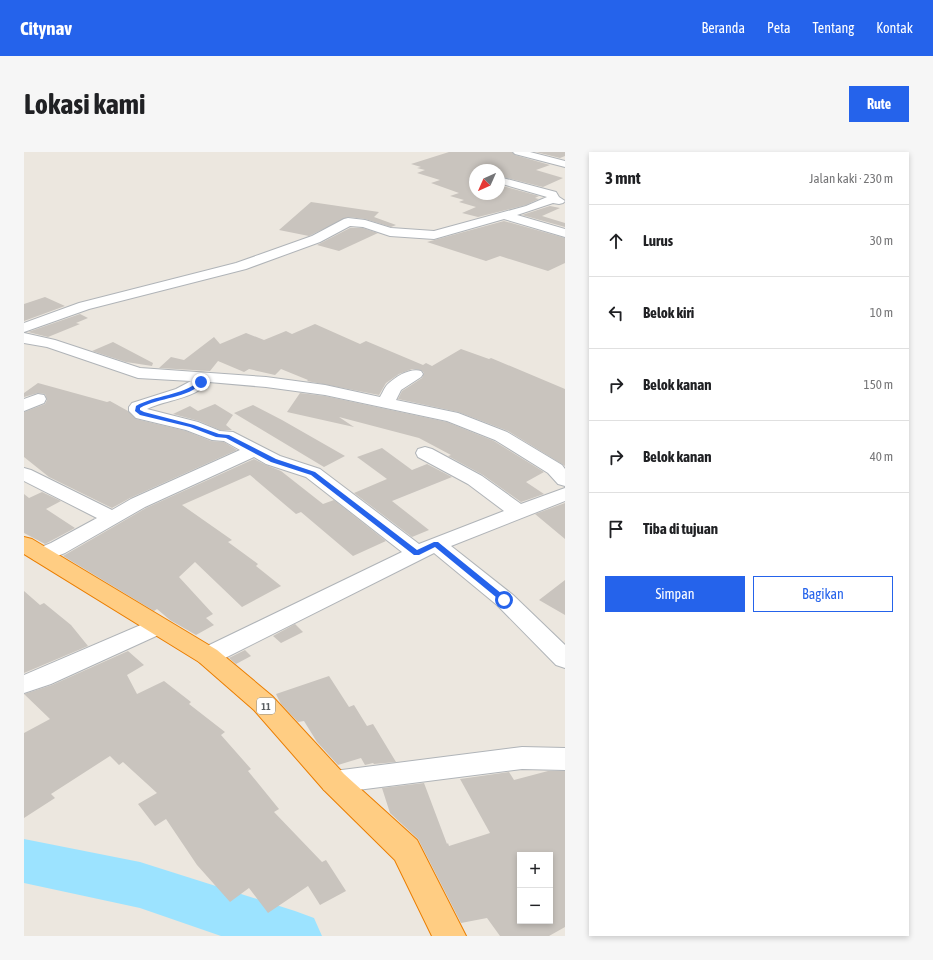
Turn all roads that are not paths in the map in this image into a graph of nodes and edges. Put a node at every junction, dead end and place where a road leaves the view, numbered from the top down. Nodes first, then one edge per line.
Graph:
1 (518, 152) edge
2 (565, 164) edge
3 (505, 182) edge
4 (565, 188) edge
5 (553, 196) junction
6 (565, 203) edge
7 (502, 215) junction
8 (565, 233) edge
9 (24, 328) edge
10 (24, 338) edge
11 (415, 374) dead end
12 (205, 376) junction
13 (386, 402) junction
14 (255, 450) junction
15 (425, 453) dead end
16 (24, 474) edge
17 (565, 480) edge
18 (565, 494) edge
19 (519, 512) junction
20 (111, 517) junction
21 (426, 548) junction
22 (33, 550) edge
23 (157, 626) junction
24 (208, 656) junction
25 (565, 659) edge
26 (24, 684) edge
27 (565, 759) edge
28 (334, 782) junction
29 (448, 933) edge

1 - 2 street
3 - 5 street
4 - 5 street
5 - 6 street
5 - 7 street
7 - 8 street
7 - 9 street
10 - 12 street
11 - 13 street
12 - 13 street
12 - 14 street
13 - 17 street
14 - 20 street
14 - 21 street
15 - 19 street
16 - 20 street
18 - 19 street
19 - 21 street
20 - 22 street
21 - 24 street
21 - 25 street
22 - 23 highway, 11
23 - 24 highway, 11
23 - 26 street
24 - 28 highway, 11
27 - 28 street
28 - 29 highway, 11

